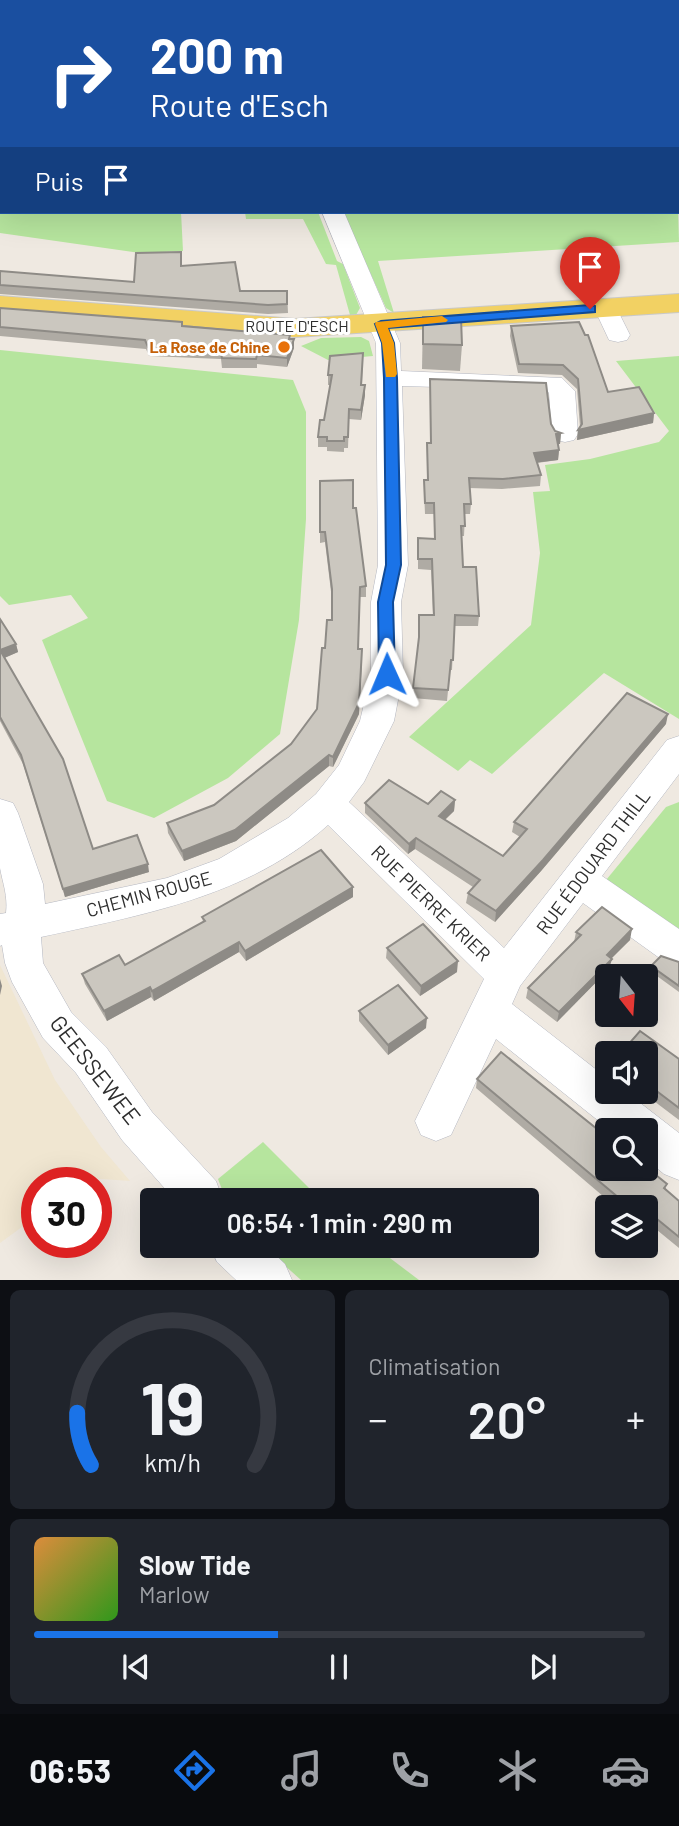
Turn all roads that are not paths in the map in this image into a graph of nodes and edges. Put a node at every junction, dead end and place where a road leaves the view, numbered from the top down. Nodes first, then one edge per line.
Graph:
1 (334, 214) edge
2 (679, 303) edge
3 (0, 305) edge
4 (606, 308) junction
5 (381, 324) junction
6 (618, 335) dead end
7 (391, 378) junction
8 (565, 434) dead end
9 (673, 768) edge
10 (328, 804) junction
11 (0, 813) edge
12 (579, 880) junction
13 (12, 927) edge
14 (679, 950) edge
15 (498, 993) junction
16 (629, 1118) edge
17 (436, 1121) dead end
18 (658, 1143) edge
19 (679, 1159) edge
20 (193, 1188) edge
21 (246, 1258) edge
22 (269, 1280) edge

1 - 5 street, CHEMIN ROUGE
2 - 4 main road, ROUTE D'ESCH
3 - 5 main road, ROUTE D'ESCH
4 - 5 main road, ROUTE D'ESCH
4 - 6 street
5 - 7 street, CHEMIN ROUGE
7 - 8 street
7 - 10 street, CHEMIN ROUGE
9 - 12 street, RUE ÉDOUARD THILL
10 - 13 street, CHEMIN ROUGE
10 - 15 street, RUE PIERRE KRIER
11 - 13 street, GEESSEWEE
12 - 14 street
12 - 15 street, RUE ÉDOUARD THILL
13 - 20 street, GEESSEWEE
15 - 16 street, RUE PIERRE KRIER
15 - 17 street
18 - 19 street, RUE PIERRE KRIER
21 - 22 street

